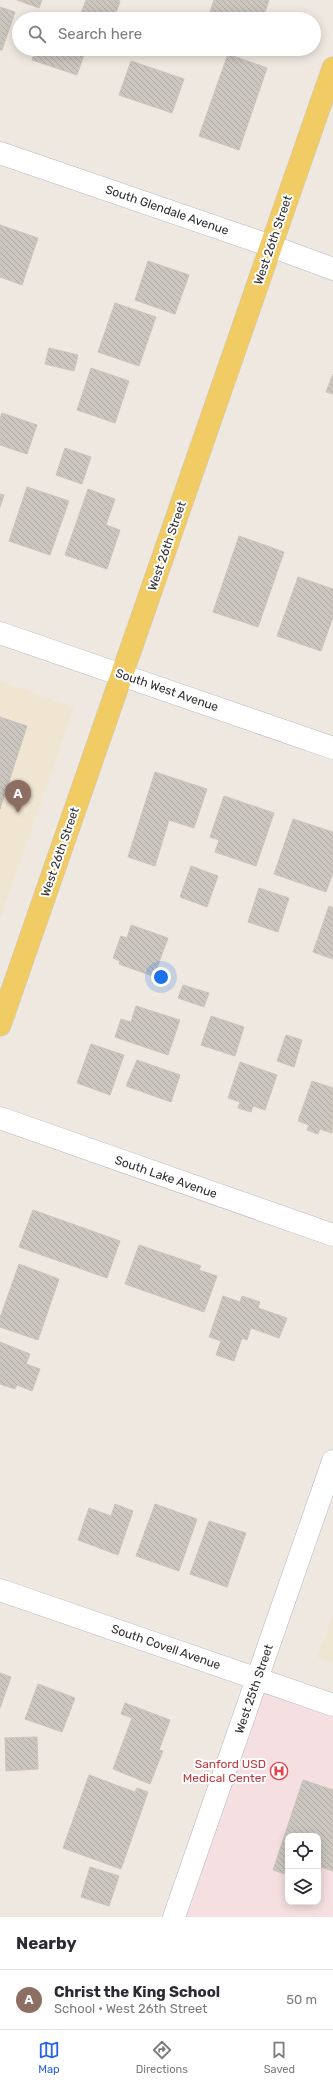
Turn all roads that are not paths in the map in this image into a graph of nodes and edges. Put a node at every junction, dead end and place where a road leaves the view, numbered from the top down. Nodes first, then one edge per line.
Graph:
1 (333, 68) edge
2 (0, 153) edge
3 (271, 246) junction
4 (333, 269) edge
5 (0, 633) edge
6 (122, 675) junction
7 (333, 748) edge
8 (0, 1024) edge
9 (0, 1118) edge
10 (333, 1235) edge
11 (333, 1461) edge
12 (0, 1590) edge
13 (258, 1679) junction
14 (333, 1705) edge
15 (174, 1917) edge

1 - 3 main road, West 26th Street
2 - 3 street, South Glendale Avenue
3 - 4 street, South Glendale Avenue
3 - 6 main road, West 26th Street
5 - 6 street, South West Avenue
6 - 7 street, South West Avenue
6 - 8 main road, West 26th Street
9 - 10 street, South Lake Avenue
11 - 13 street, West 25th Street
12 - 13 street, South Covell Avenue
13 - 14 street, South Covell Avenue
13 - 15 street, West 25th Street

